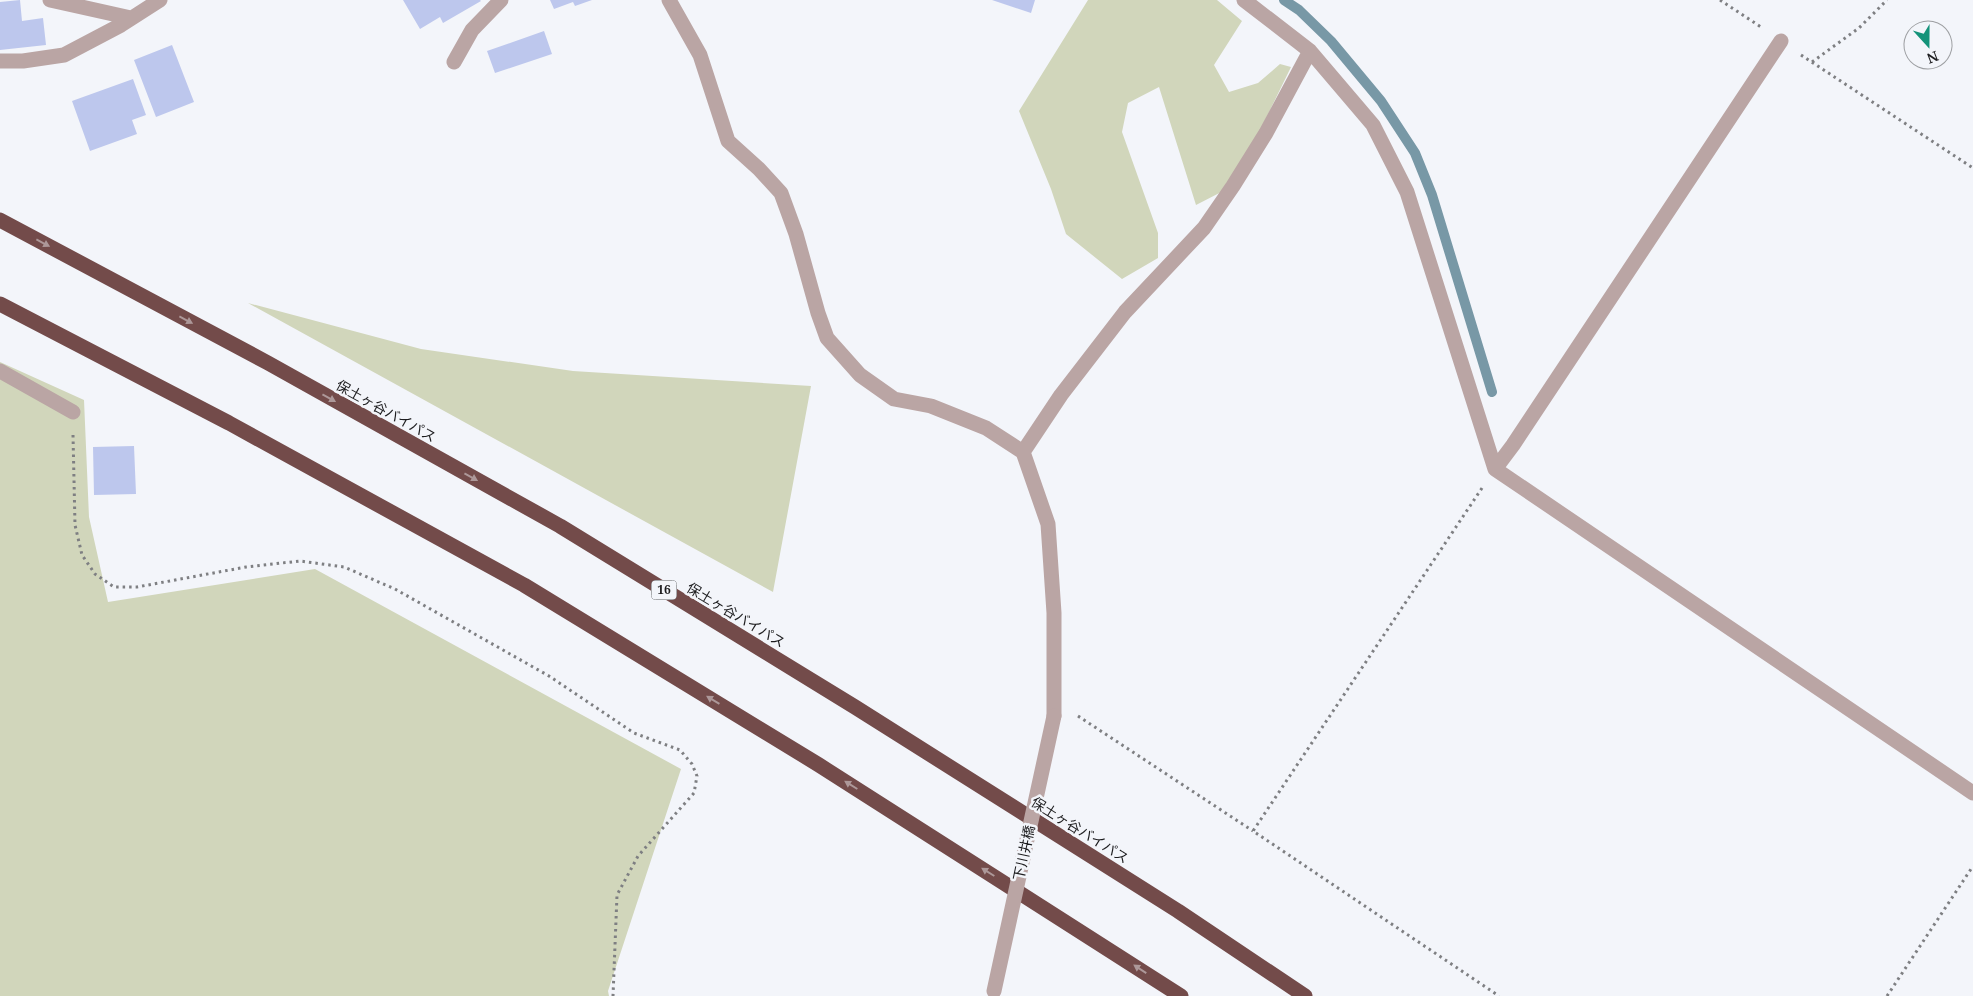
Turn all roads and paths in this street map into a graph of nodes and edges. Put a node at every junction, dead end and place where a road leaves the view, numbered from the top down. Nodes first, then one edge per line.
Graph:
1 (50, 0) edge
2 (160, 0) edge
3 (501, 0) edge
4 (669, 0) edge
5 (1244, 0) edge
6 (1720, 0) edge
7 (1887, 0) edge
8 (131, 18) junction
9 (1782, 41) junction
10 (1310, 51) junction
11 (0, 61) edge
12 (454, 62) dead end
13 (1812, 62) junction
14 (1973, 168) edge
15 (0, 220) edge
16 (0, 304) edge
17 (0, 371) edge
18 (73, 412) joint
19 (1023, 452) junction
20 (1495, 469) junction
21 (1054, 708) junction
22 (1973, 793) edge
23 (1253, 831) junction
24 (1973, 866) edge
25 (994, 994) edge
26 (612, 996) edge
27 (1180, 996) edge
28 (1306, 996) edge
29 (1500, 996) edge
30 (1887, 996) edge

1 - 8 street
2 - 8 street
3 - 12 street
4 - 19 street
5 - 10 street
6 - 9 path
7 - 13 path
8 - 11 street
9 - 13 path
9 - 20 street
10 - 19 street
10 - 20 street
13 - 14 path
15 -> 28 highway, 保土ヶ谷バイパス / 16
27 -> 16 highway
17 - 18 street
18 - 26 path
19 - 21 street, 下川井橋
20 - 22 street
20 - 23 path
21 - 23 path
21 - 25 street, 下川井橋, bridge
23 - 29 path
24 - 30 path

